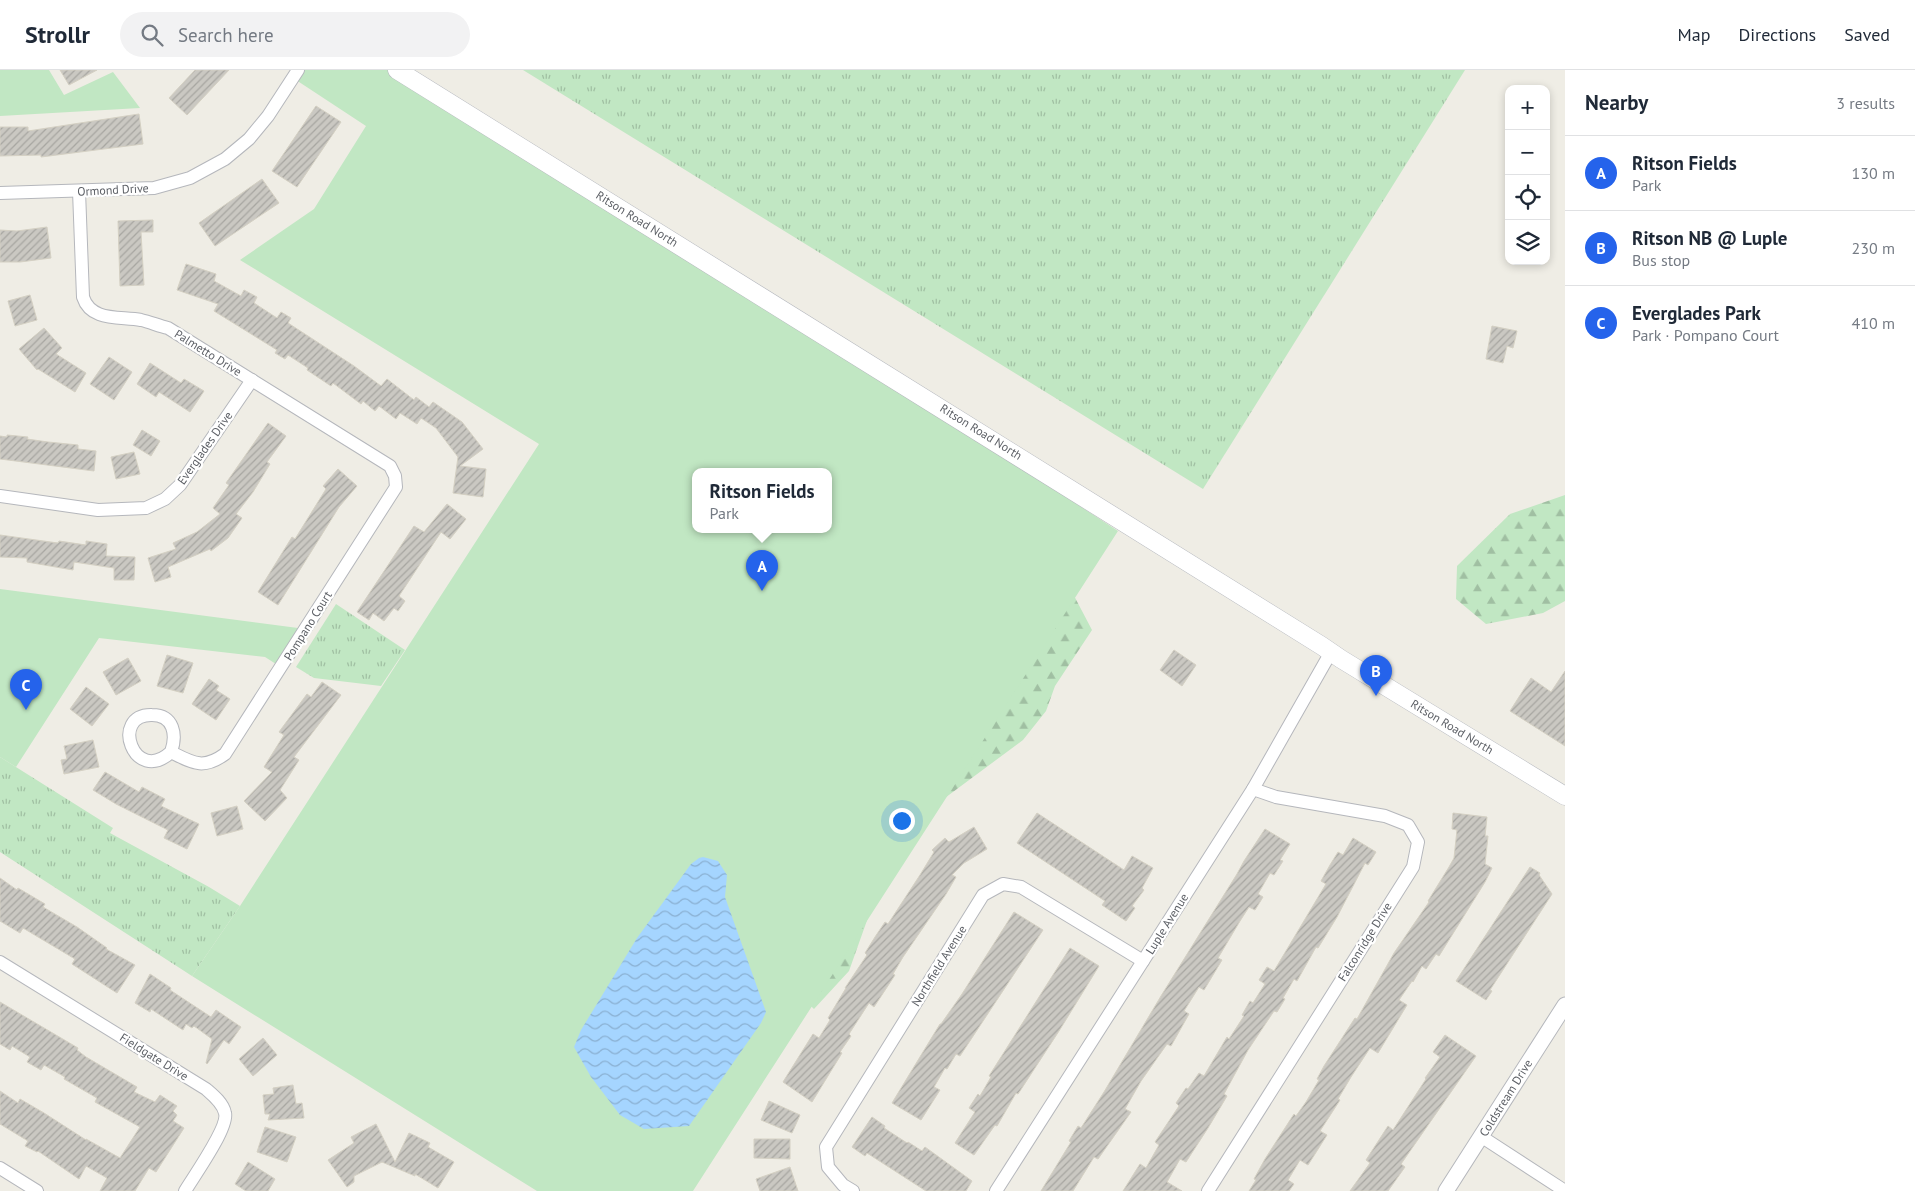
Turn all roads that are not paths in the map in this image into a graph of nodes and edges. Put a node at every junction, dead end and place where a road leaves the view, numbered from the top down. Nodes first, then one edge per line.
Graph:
1 (298, 70) edge
2 (396, 70) edge
3 (80, 191) junction
4 (0, 193) edge
5 (252, 380) junction
6 (368, 453) joint
7 (0, 496) edge
8 (1331, 652) junction
9 (171, 752) dead end
10 (1253, 789) junction
11 (1565, 796) edge
12 (1143, 961) junction
13 (0, 962) edge
14 (1565, 1005) edge
15 (1482, 1137) junction
16 (0, 1168) edge
17 (37, 1191) edge
18 (185, 1191) edge
19 (853, 1191) edge
20 (996, 1191) edge
21 (1208, 1191) edge
22 (1446, 1191) edge
23 (1565, 1191) edge

1 - 3 street, Ormond Drive
2 - 8 main road, Ritson Road North
3 - 4 street, Ormond Drive
3 - 5 street, Palmetto Drive
5 - 6 street, Palmetto Drive
5 - 7 street, Everglades Drive
6 - 9 street, Pompano Court
8 - 10 street, Luple Avenue
8 - 11 main road, Ritson Road North
10 - 12 street, Luple Avenue
10 - 21 street, Falconridge Drive
12 - 19 street, Northfield Avenue
12 - 20 street, Luple Avenue
13 - 18 street, Fieldgate Drive
14 - 15 street, Coldstream Drive
15 - 22 street, Coldstream Drive
15 - 23 street
16 - 17 street

